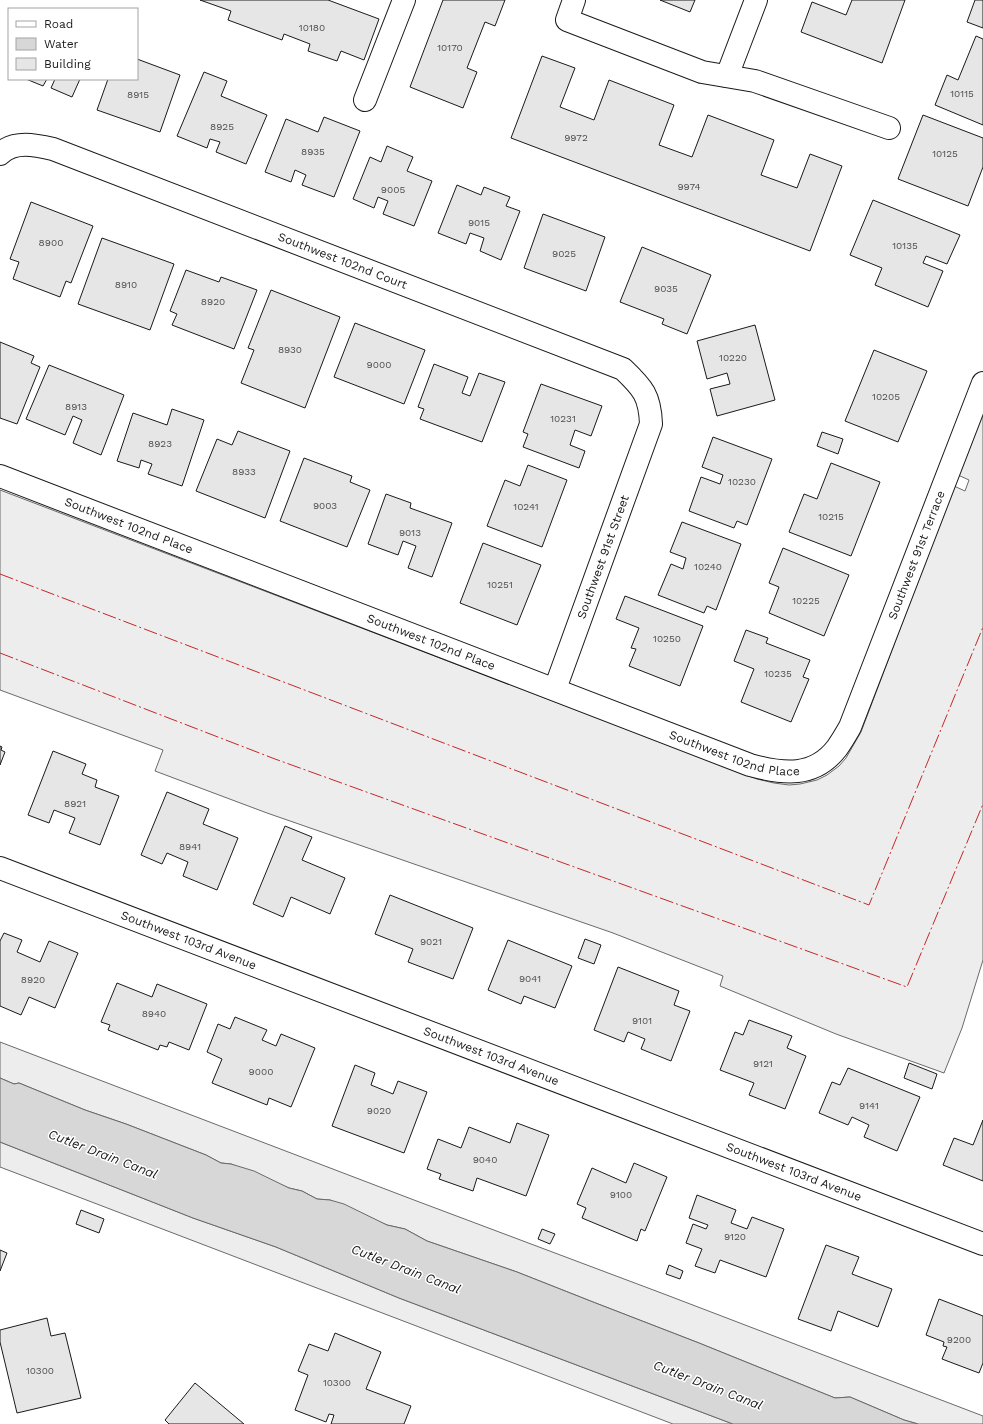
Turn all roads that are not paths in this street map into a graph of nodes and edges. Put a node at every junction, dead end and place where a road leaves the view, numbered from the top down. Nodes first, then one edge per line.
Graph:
1 (404, 0) edge
2 (574, 0) edge
3 (756, 0) edge
4 (727, 76) junction
5 (365, 100) dead end
6 (889, 128) dead end
7 (0, 154) edge
8 (983, 383) edge
9 (651, 424) joint
10 (0, 476) edge
11 (555, 690) junction
12 (850, 727) joint
13 (0, 868) edge
14 (983, 1244) edge

1 - 5 street
2 - 4 street
3 - 4 street
4 - 6 street
7 - 9 street, Southwest 102nd Court
8 - 12 street, Southwest 91st Terrace
9 - 11 street, Southwest 91st Street
10 - 11 street, Southwest 102nd Place
11 - 12 street, Southwest 102nd Place
13 - 14 street, Southwest 103rd Avenue

